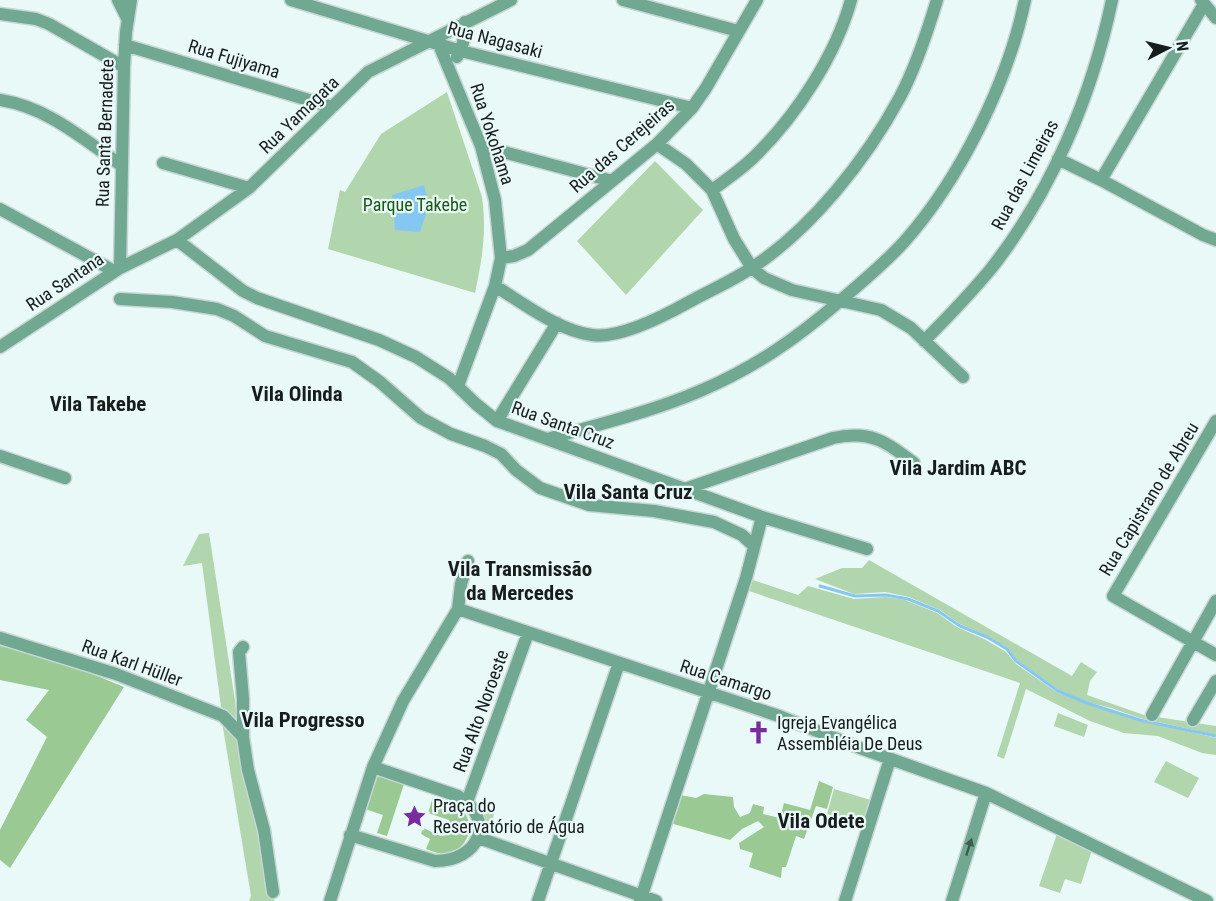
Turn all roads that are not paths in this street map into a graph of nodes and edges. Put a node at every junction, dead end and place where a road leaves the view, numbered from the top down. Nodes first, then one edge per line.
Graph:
1 (118, 0) edge
2 (131, 0) edge
3 (291, 0) edge
4 (511, 0) edge
5 (623, 0) edge
6 (757, 0) edge
7 (851, 0) edge
8 (937, 0) edge
9 (1024, 0) edge
10 (1112, 0) edge
11 (306, 2) edge
12 (1202, 2) edge
13 (0, 14) edge
14 (1216, 18) edge
15 (128, 20) junction
16 (465, 22) junction
17 (738, 31) junction
18 (434, 43) junction
19 (125, 45) junction
20 (461, 51) junction
21 (124, 67) junction
22 (450, 67) junction
23 (0, 100) edge
24 (332, 107) junction
25 (692, 108) junction
26 (657, 144) junction
27 (481, 147) junction
28 (1058, 159) junction
29 (164, 164) dead end
30 (121, 165) junction
31 (1101, 180) junction
32 (612, 181) junction
33 (249, 188) junction
34 (712, 190) junction
35 (0, 209) edge
36 (177, 240) junction
37 (1216, 240) edge
38 (501, 258) junction
39 (752, 268) junction
40 (117, 269) junction
41 (495, 286) junction
42 (120, 299) dead end
43 (839, 302) junction
44 (557, 323) junction
45 (0, 330) edge
46 (13, 338) junction
47 (924, 340) junction
48 (0, 346) edge
49 (963, 377) dead end
50 (458, 386) junction
51 (497, 421) junction
52 (1216, 421) edge
53 (548, 439) junction
54 (0, 456) edge
55 (914, 463) dead end
56 (65, 478) dead end
57 (685, 489) junction
58 (762, 517) junction
59 (754, 546) junction
60 (867, 549) dead end
61 (468, 561) dead end
62 (1216, 601) edge
63 (458, 609) junction
64 (528, 633) junction
65 (0, 638) edge
66 (1193, 641) junction
67 (243, 646) dead end
68 (1216, 655) edge
69 (619, 663) junction
70 (1216, 681) edge
71 (707, 693) junction
72 (1152, 715) dead end
73 (1193, 720) dead end
74 (243, 738) junction
75 (890, 759) junction
76 (373, 767) junction
77 (986, 793) junction
78 (467, 801) junction
79 (350, 835) junction
80 (478, 838) junction
81 (550, 865) junction
82 (273, 892) dead end
83 (641, 899) edge
84 (330, 901) edge
85 (538, 901) edge
86 (656, 901) edge
87 (845, 901) edge
88 (952, 901) edge
89 (1207, 901) edge

1 - 15 street
2 - 15 street, Rua Santa Bernadete
3 - 11 street, Rua Nagasaki
4 - 16 street, Rua Yamagata
5 - 17 street
6 - 17 street, Rua das Cerejeiras
7 - 34 street
8 - 39 street
9 - 43 street
10 - 28 street, Rua das Limeiras
11 - 18 street, Rua Nagasaki
12 - 14 street
12 - 31 street
13 - 21 street
15 - 19 street, Rua Santa Bernadete
16 - 18 street, Rua Yamagata
16 - 20 street, Rua Yokohama
17 - 25 street, Rua das Cerejeiras
18 - 20 street, Rua Nagasaki
18 - 22 street, Rua Yokohama
18 - 24 street, Rua Yamagata
19 - 21 street, Rua Santa Bernadete
19 - 24 street, Rua Fujiyama
20 - 22 street, Rua Yokohama
20 - 25 street, Rua Nagasaki
21 - 30 street, Rua Santa Bernadete
22 - 27 street, Rua Yokohama
23 - 30 street
24 - 33 street, Rua Yamagata
25 - 26 street, Rua das Cerejeiras
26 - 32 street, Rua das Cerejeiras
26 - 34 street
27 - 32 street
27 - 38 street, Rua Yokohama
28 - 31 street
28 - 47 street, Rua das Limeiras
29 - 33 street
30 - 40 street, Rua Santa Bernadete
31 - 37 street
32 - 38 street, Rua das Cerejeiras
33 - 36 street, Rua Yamagata
34 - 39 street
35 - 40 street
36 - 40 street, Rua Yamagata
36 - 50 street, Rua Santa Cruz
38 - 41 street, Rua Yokohama
39 - 43 street
39 - 44 street
40 - 46 street, Rua Santana
41 - 44 street
41 - 50 street, Rua Yokohama
42 - 59 street
43 - 47 street
43 - 53 street
44 - 51 street
45 - 46 street
46 - 48 street, Rua Santana
47 - 49 street
50 - 51 street, Rua Santa Cruz
51 - 53 street, Rua Santa Cruz
52 - 66 street, Rua Capistrano de Abreu
53 - 57 street, Rua Santa Cruz
54 - 56 street
55 - 57 street
57 - 58 street, Rua Santa Cruz
58 - 59 street
58 - 60 street, Rua Santa Cruz
59 - 71 street
61 - 63 street
62 - 66 street
63 - 64 street, Rua Camargo
63 - 76 street
64 - 69 street, Rua Camargo
64 - 78 street, Rua Alto Noroeste
65 - 74 street, Rua Karl Hüller
66 - 68 street
66 - 72 street
67 - 74 street
69 - 71 street, Rua Camargo
69 - 81 street
70 - 73 street
71 - 75 street, Rua Camargo
71 - 83 street
74 - 82 street
75 - 77 street, Rua Camargo
75 - 87 street
76 - 78 street
76 - 79 street
88 -> 77 street
77 - 89 street, Rua Camargo
78 - 80 street
79 - 80 street
79 - 84 street
80 - 81 street
81 - 83 street
81 - 85 street
83 - 86 street

